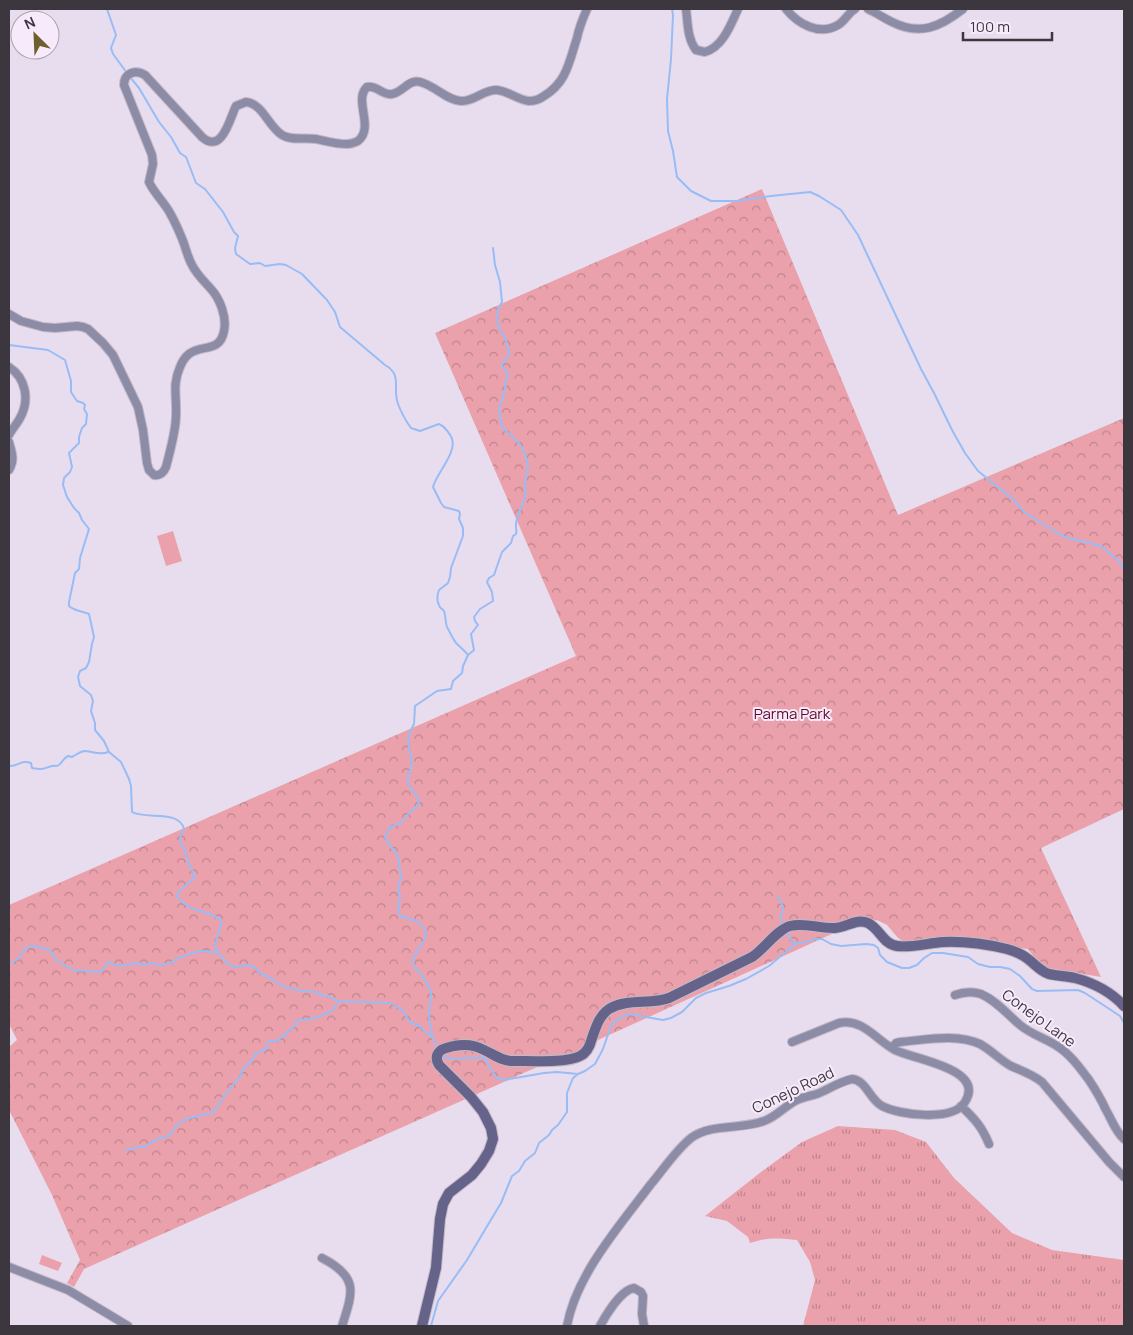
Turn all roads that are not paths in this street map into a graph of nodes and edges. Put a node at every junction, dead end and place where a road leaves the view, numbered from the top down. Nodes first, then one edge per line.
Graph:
1 (587, 9) edge
2 (686, 9) edge
3 (738, 9) edge
4 (786, 9) edge
5 (855, 9) edge
6 (868, 9) edge
7 (963, 9) edge
8 (9, 314) edge
9 (9, 367) edge
10 (9, 435) edge
11 (9, 442) edge
12 (9, 470) edge
13 (954, 995) dead end
14 (1124, 1006) edge
15 (792, 1042) dead end
16 (892, 1048) junction
17 (962, 1106) junction
18 (1124, 1139) edge
19 (989, 1144) dead end
20 (1124, 1176) edge
21 (322, 1258) dead end
22 (9, 1267) edge
23 (128, 1326) edge
24 (342, 1326) edge
25 (422, 1326) edge
26 (567, 1326) edge
27 (600, 1326) edge
28 (644, 1326) edge

1 - 8 street
2 - 3 street
4 - 5 street
6 - 7 street
9 - 10 street
11 - 12 street
13 - 18 street, Conejo Lane
14 - 25 main road
15 - 16 street
16 - 17 street
16 - 20 street
17 - 19 street
17 - 26 street, Conejo Road
21 - 24 street
22 - 23 street
27 - 28 street

